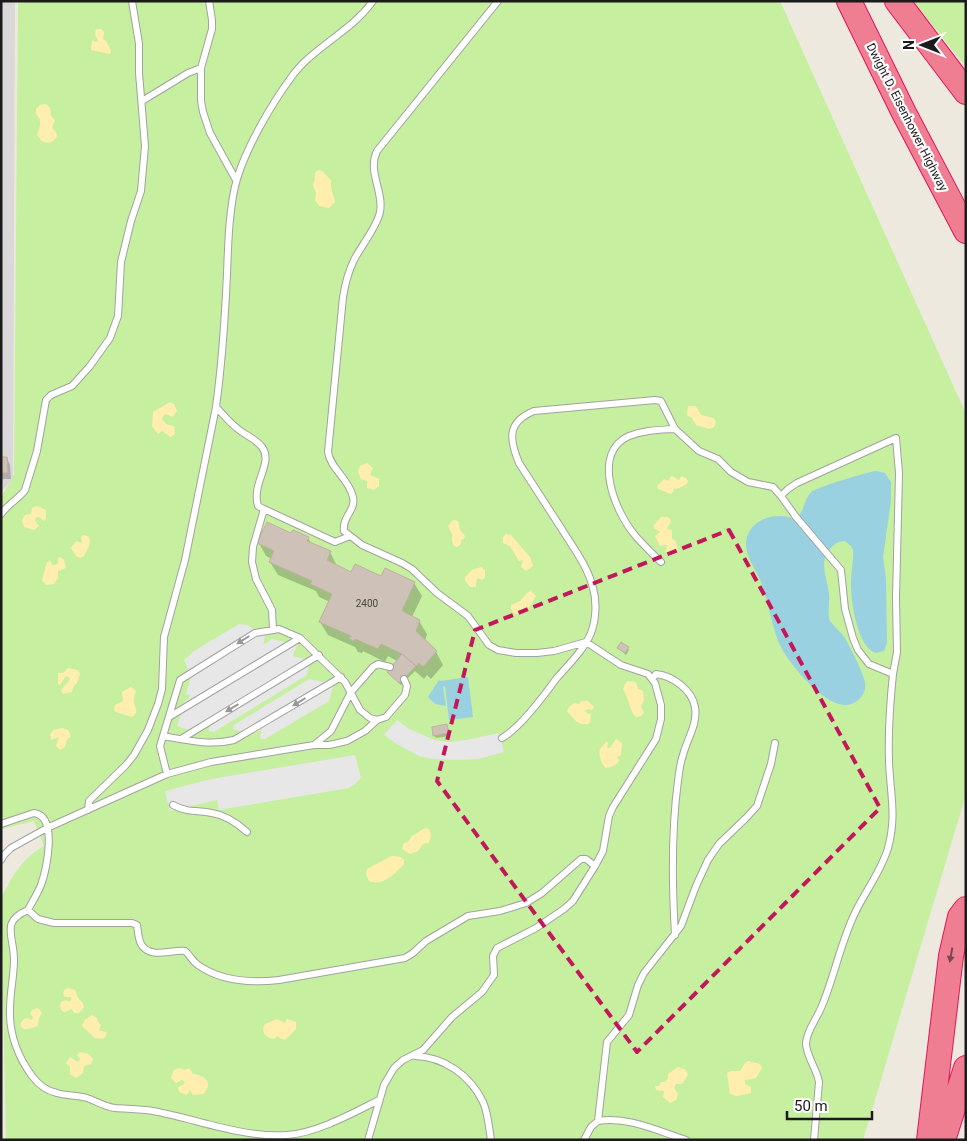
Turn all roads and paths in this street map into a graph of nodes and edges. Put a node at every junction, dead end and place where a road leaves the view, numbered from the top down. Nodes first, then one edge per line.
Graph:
1 (132, 1) edge
2 (209, 1) edge
3 (373, 1) edge
4 (498, 1) edge
5 (849, 1) edge
6 (896, 1) edge
7 (201, 68) junction
8 (966, 92) edge
9 (142, 101) junction
10 (236, 180) junction
11 (966, 231) edge
12 (216, 407) junction
13 (675, 429) junction
14 (781, 496) junction
15 (264, 509) junction
16 (1, 514) edge
17 (350, 536) junction
18 (661, 562) dead end
19 (273, 629) junction
20 (300, 638) junction
21 (586, 642) junction
22 (318, 655) junction
23 (390, 667) dead end
24 (893, 674) junction
25 (341, 677) junction
26 (653, 678) junction
27 (404, 679) dead end
28 (351, 692) junction
29 (169, 717) junction
30 (377, 720) junction
31 (163, 736) junction
32 (502, 738) dead end
33 (180, 739) junction
34 (775, 743) dead end
35 (314, 745) junction
36 (167, 774) junction
37 (173, 805) dead end
38 (88, 810) junction
39 (1, 824) edge
40 (48, 828) junction
41 (247, 832) dead end
42 (1, 860) edge
43 (595, 866) junction
44 (966, 909) edge
45 (28, 910) junction
46 (675, 935) junction
47 (414, 1056) junction
48 (966, 1068) edge
49 (379, 1100) junction
50 (598, 1120) junction
51 (368, 1140) edge
52 (491, 1140) edge
53 (584, 1140) edge
54 (686, 1140) edge
55 (814, 1140) edge
56 (929, 1140) edge
57 (942, 1140) edge

1 - 9 lane
2 - 7 lane
3 - 10 lane
4 - 17 lane
5 - 11 highway, Dwight D. Eisenhower Highway
6 - 8 highway
7 - 9 lane
7 - 10 lane
9 - 16 lane
10 - 12 lane
12 - 15 lane
12 - 38 lane
13 - 14 lane
13 - 18 lane
13 - 21 lane
14 - 24 lane
14 - 24 lane
15 - 17 lane
15 - 19 lane
17 - 21 lane
19 - 20 lane
19 -> 29 lane
20 - 22 lane
20 - 29 lane
21 - 26 lane
21 - 32 lane
22 - 25 lane
22 -> 33 lane
23 - 28 lane
24 - 55 lane
25 - 28 lane
25 -> 33 lane
26 - 43 lane
26 - 46 lane
27 - 30 lane
28 - 30 lane
28 - 35 lane
29 - 31 lane
30 - 35 lane
31 - 33 lane
31 - 36 lane
34 - 46 lane
35 - 36 lane
36 - 38 lane
37 - 41 lane
38 - 40 lane
39 - 40 lane
40 - 42 lane
40 - 45 lane
43 - 45 lane
43 - 47 lane
44 -> 56 highway
45 - 49 lane
46 - 50 lane
47 - 49 lane
47 - 52 lane
48 - 57 highway
49 - 51 lane
50 - 53 lane
50 - 54 lane

